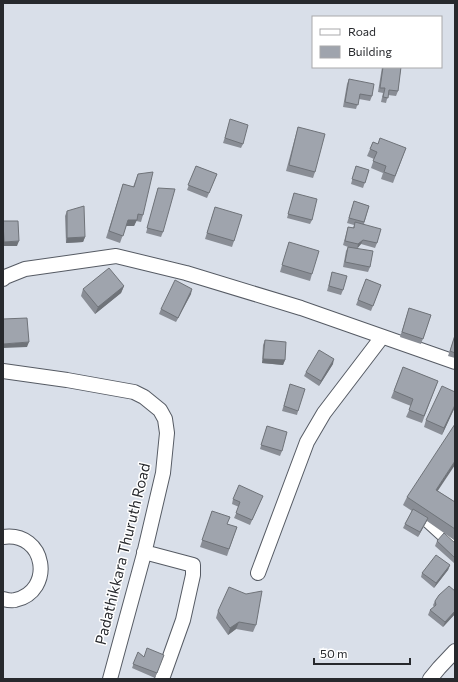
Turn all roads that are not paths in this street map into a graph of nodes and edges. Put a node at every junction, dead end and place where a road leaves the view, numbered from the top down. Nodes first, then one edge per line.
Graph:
1 (3, 279) edge
2 (382, 337) junction
3 (455, 362) edge
4 (3, 371) edge
5 (420, 513) edge
6 (3, 537) edge
7 (455, 545) edge
8 (144, 552) junction
9 (258, 574) dead end
10 (3, 600) edge
11 (455, 651) edge
12 (110, 679) edge
13 (162, 679) edge
14 (430, 679) edge

1 - 2 street
2 - 3 street
2 - 9 street
4 - 8 street, Padathikkara Thuruth Road
5 - 7 street
6 - 10 street
8 - 12 street, Padathikkara Thuruth Road
8 - 13 street
11 - 14 street

